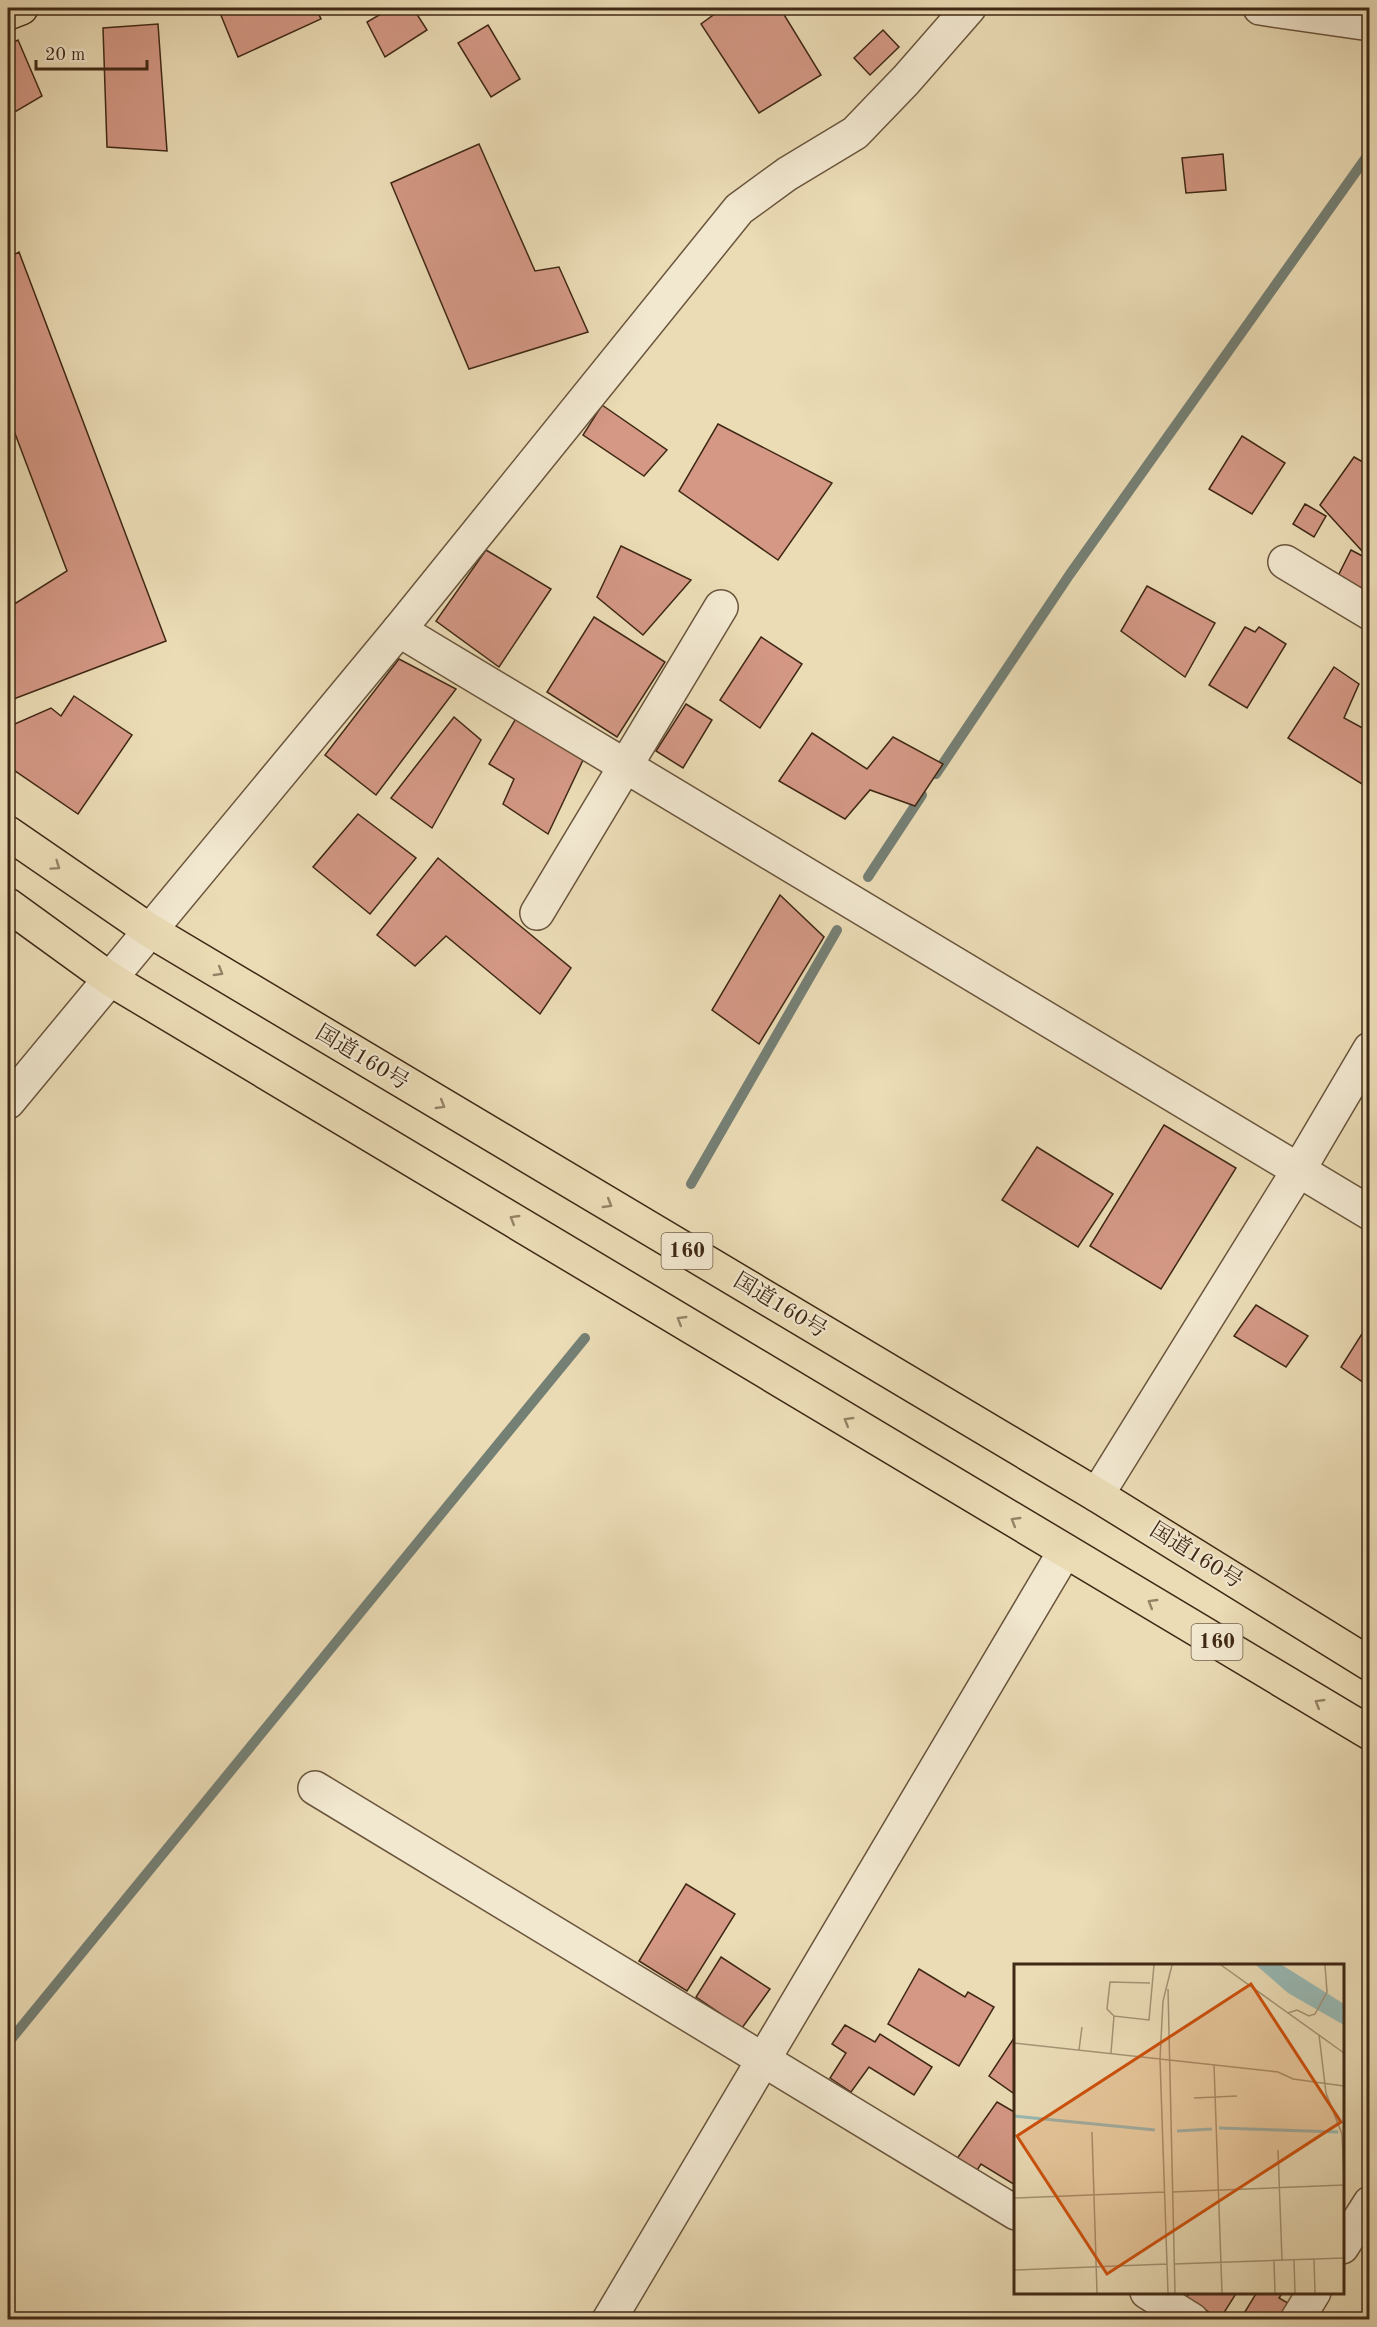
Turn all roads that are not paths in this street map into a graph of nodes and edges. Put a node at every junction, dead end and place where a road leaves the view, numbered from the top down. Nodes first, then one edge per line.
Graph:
1 (21, 8) edge
2 (969, 8) edge
3 (1260, 8) edge
4 (8, 13) edge
5 (1370, 24) edge
6 (1285, 562) dead end
7 (721, 607) dead end
8 (1370, 613) edge
9 (399, 630) junction
10 (625, 767) junction
11 (8, 833) edge
12 (8, 905) edge
13 (537, 913) dead end
14 (149, 930) junction
15 (110, 979) junction
16 (1370, 1049) edge
17 (8, 1102) edge
18 (1298, 1171) junction
19 (1370, 1213) edge
20 (1098, 1495) junction
21 (1065, 1551) junction
22 (1370, 1664) edge
23 (1370, 1733) edge
24 (315, 1788) dead end
25 (763, 2060) junction
26 (1370, 2203) edge
27 (1014, 2212) edge
28 (1344, 2244) edge
29 (1151, 2294) edge
30 (1313, 2294) edge
31 (609, 2319) edge
32 (1192, 2319) edge
33 (1298, 2319) edge

1 - 4 main road
2 - 9 street
3 - 5 street
6 - 8 street
7 - 10 street
9 - 10 street
9 - 14 street
10 - 13 street
10 - 18 street
11 -> 14 main road, 国道160号 / 160
12 - 15 main road, 160
14 - 15 street
14 -> 20 main road, 国道160号 / 160
15 - 17 street
21 -> 15 main road, 160
16 - 18 street
18 - 19 street
18 - 20 street
20 - 22 main road, 国道160号 / 160
23 -> 21 main road, 160
21 - 25 street
24 - 25 street
25 - 27 street
25 - 31 street
26 - 28 street
29 - 32 street
30 - 33 street

